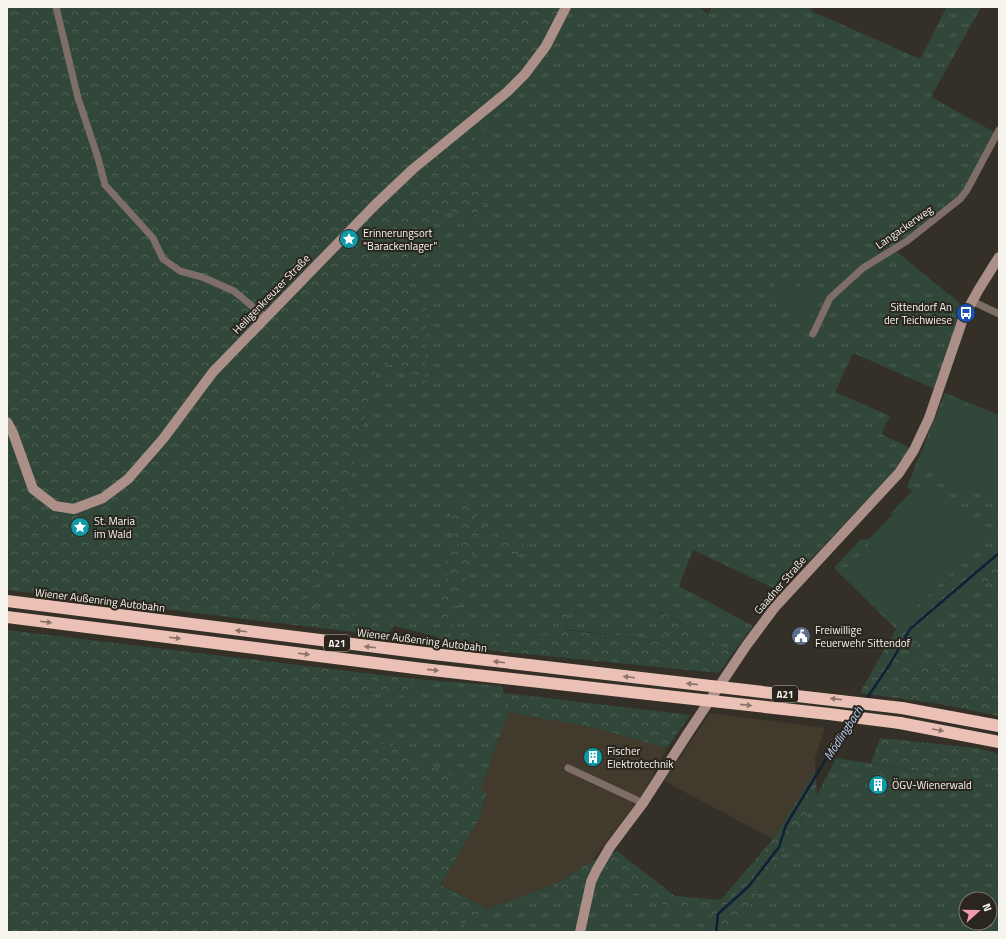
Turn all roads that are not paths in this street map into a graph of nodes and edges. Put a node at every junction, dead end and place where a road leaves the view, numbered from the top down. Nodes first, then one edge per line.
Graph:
1 (56, 7) edge
2 (566, 7) edge
3 (999, 130) edge
4 (999, 257) edge
5 (972, 301) junction
6 (999, 314) edge
7 (265, 318) junction
8 (813, 334) dead end
9 (7, 422) edge
10 (7, 601) edge
11 (7, 617) edge
12 (999, 726) edge
13 (999, 742) edge
14 (568, 768) dead end
15 (643, 804) junction
16 (580, 932) edge

1 - 7 street
2 - 7 main road, Heiligenkreuzer Straße
3 - 8 street, Langackerweg
4 - 5 main road, Gaadner Straße
5 - 6 street
5 - 15 main road, Gaadner Straße
7 - 9 main road, Heiligenkreuzer Straße
12 -> 10 highway, Wiener Außenring Autobahn / A21, bridge
11 -> 13 highway, A21, bridge
14 - 15 street
15 - 16 main road, Gaadner Straße

